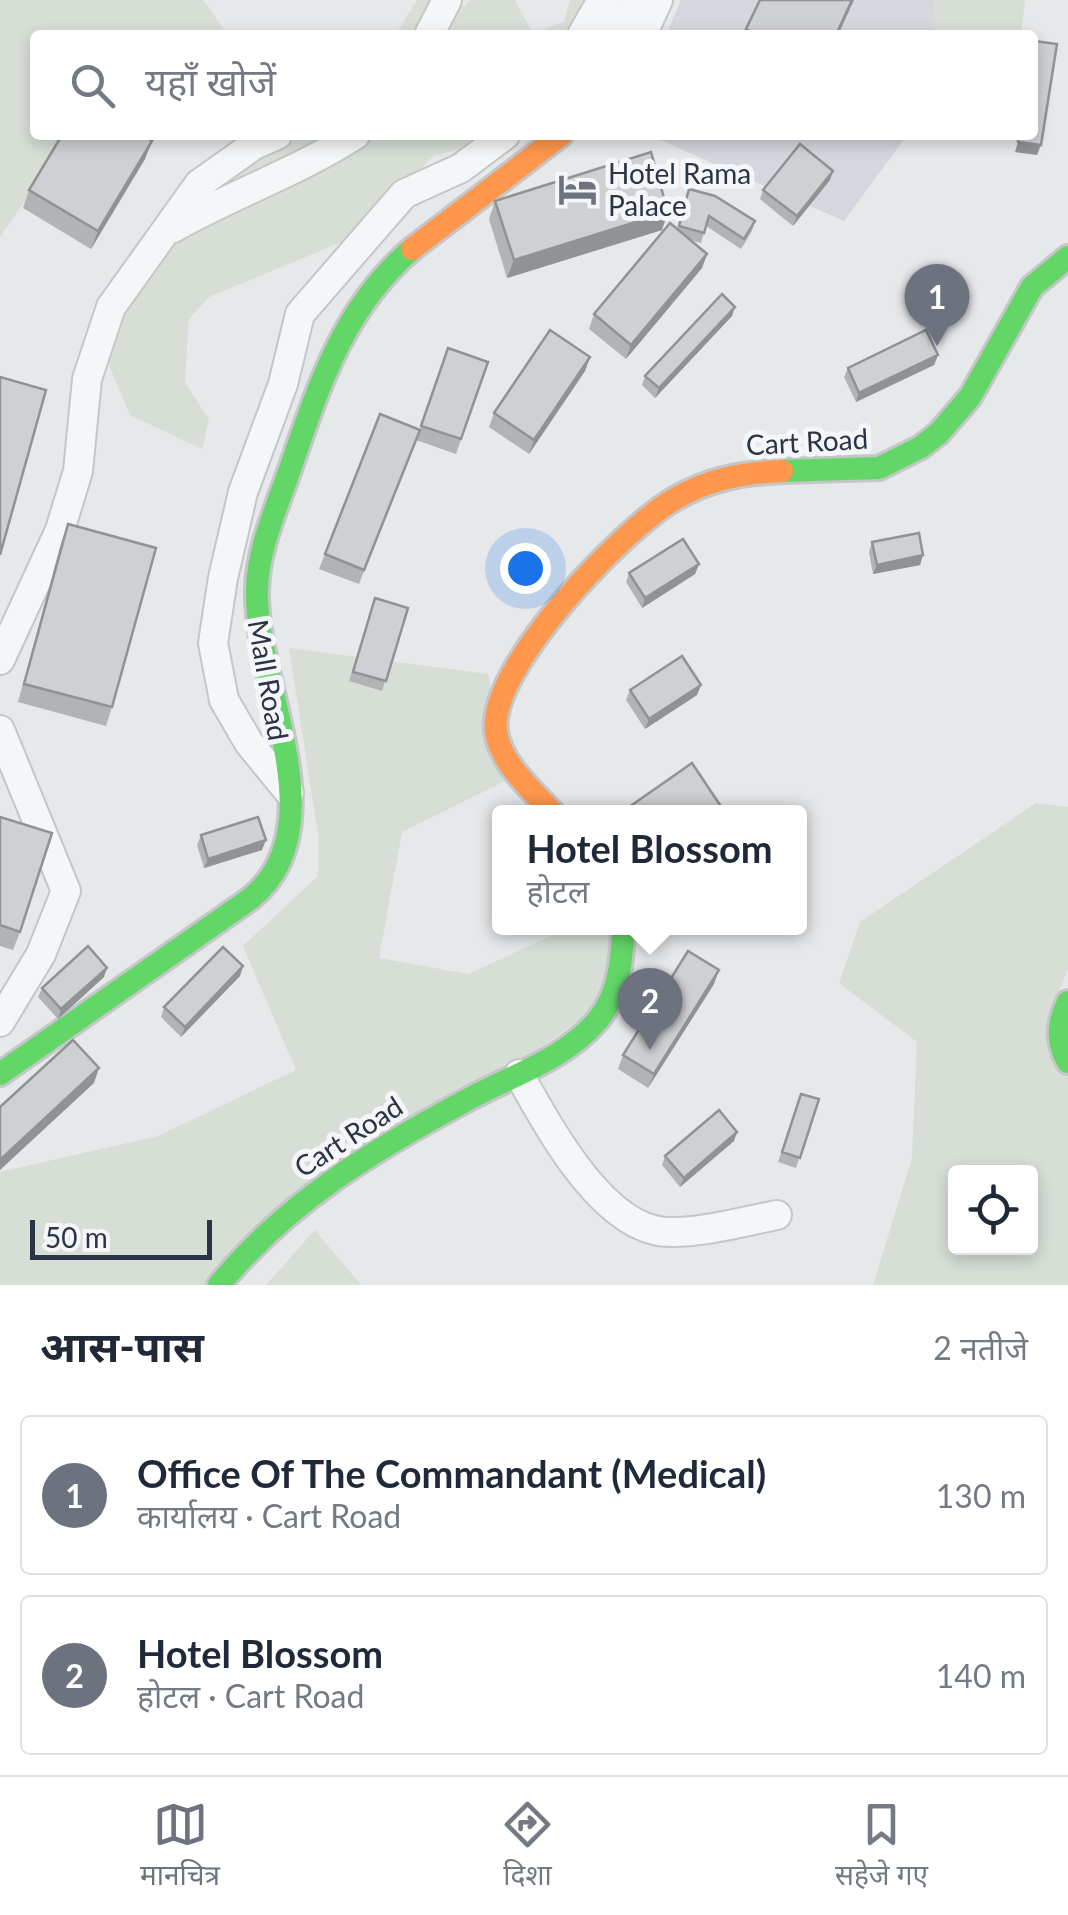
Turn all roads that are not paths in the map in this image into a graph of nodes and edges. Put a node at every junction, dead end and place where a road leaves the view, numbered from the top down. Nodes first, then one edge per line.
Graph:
1 (446, 0) edge
2 (602, 0) edge
3 (634, 0) edge
4 (658, 0) edge
5 (431, 30) edge
6 (585, 30) edge
7 (612, 30) edge
8 (644, 30) edge
9 (266, 140) edge
10 (347, 140) edge
11 (498, 140) edge
12 (554, 140) edge
13 (159, 236) junction
14 (1068, 257) edge
15 (0, 660) edge
16 (0, 730) edge
17 (292, 794) junction
18 (546, 805) edge
19 (623, 935) edge
20 (1068, 1002) edge
21 (0, 1022) edge
22 (1068, 1062) edge
23 (0, 1074) edge
24 (519, 1074) junction
25 (777, 1215) dead end
26 (218, 1285) edge

1 - 5 street
2 - 6 street
3 - 7 street
4 - 8 street
9 - 13 street
10 - 13 street
11 - 17 street
12 - 17 main road, Mall Road
13 - 15 street
14 - 18 main road, Cart Road
16 - 21 street
17 - 23 main road, Mall Road
19 - 24 main road, Cart Road
20 - 22 main road
24 - 25 street
24 - 26 main road, Cart Road

